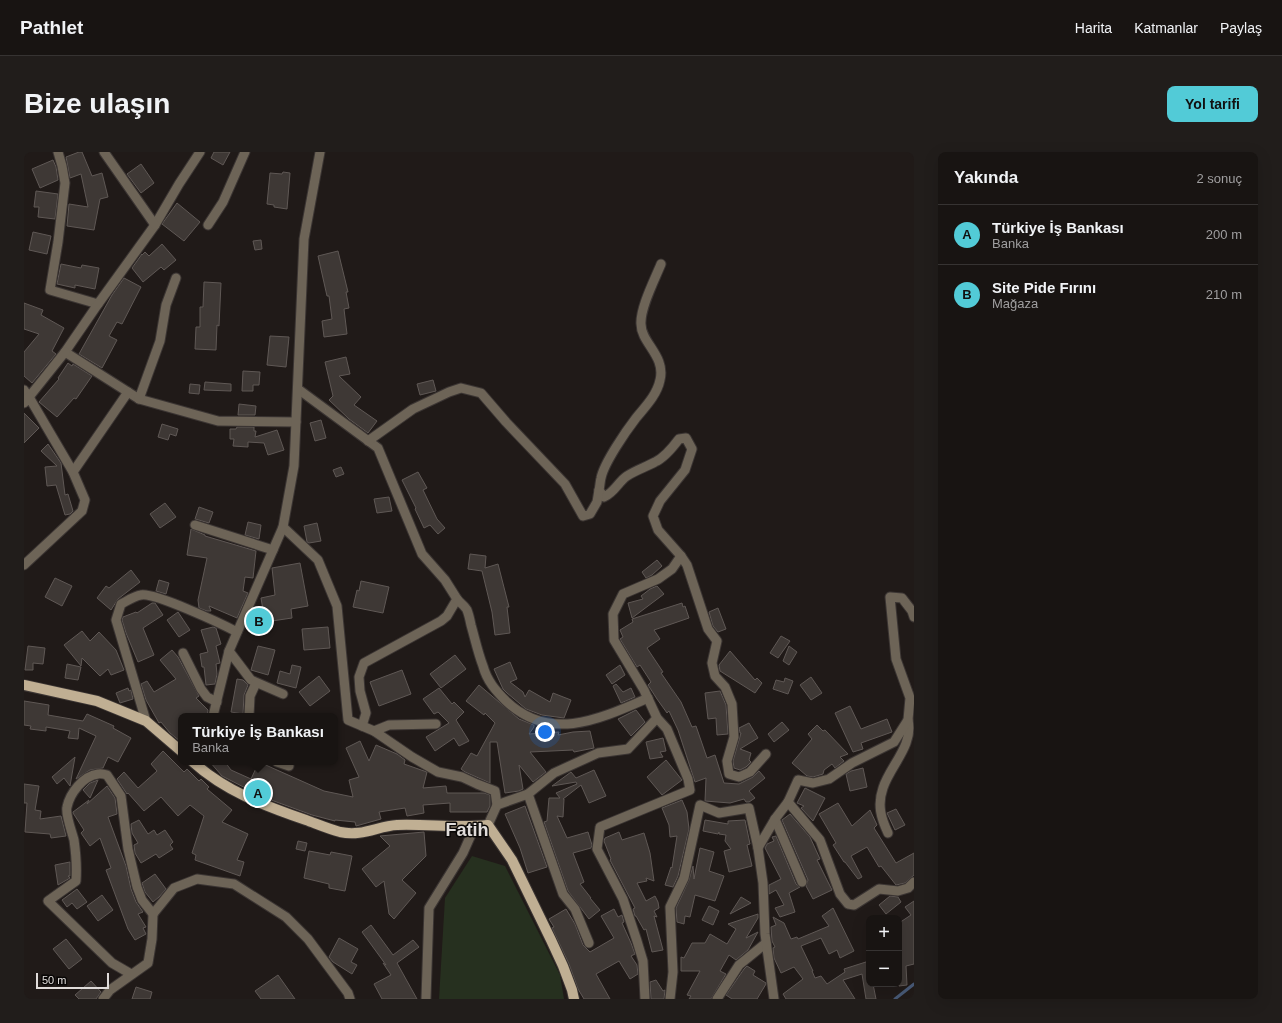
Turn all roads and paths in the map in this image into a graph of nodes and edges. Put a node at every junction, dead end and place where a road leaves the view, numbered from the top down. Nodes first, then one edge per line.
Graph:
1 (58, 152) edge
2 (104, 152) edge
3 (200, 152) edge
4 (245, 152) edge
5 (320, 152) edge
6 (155, 225) junction
7 (208, 225) dead end
8 (661, 264) dead end
9 (176, 278) dead end
10 (98, 304) junction
11 (65, 352) junction
12 (298, 389) junction
13 (128, 392) junction
14 (26, 396) edge
15 (139, 399) junction
16 (296, 422) junction
17 (368, 441) junction
18 (73, 472) junction
19 (600, 490) junction
20 (195, 525) dead end
21 (283, 527) junction
22 (273, 550) junction
23 (681, 556) junction
24 (24, 566) edge
25 (457, 600) junction
26 (914, 617) edge
27 (237, 632) junction
28 (229, 651) junction
29 (183, 653) dead end
30 (256, 683) junction
31 (24, 686) edge
32 (283, 694) dead end
33 (648, 698) junction
34 (217, 702) junction
35 (214, 713) edge
36 (249, 713) edge
37 (657, 718) junction
38 (908, 720) junction
39 (146, 721) junction
40 (436, 724) dead end
41 (362, 726) junction
42 (374, 731) junction
43 (178, 748) edge
44 (766, 754) dead end
45 (199, 765) edge
46 (286, 765) edge
47 (289, 766) dead end
48 (690, 790) junction
49 (528, 794) junction
50 (788, 802) junction
51 (497, 805) junction
52 (700, 805) junction
53 (776, 819) junction
54 (488, 825) junction
55 (475, 826) junction
56 (888, 833) dead end
57 (758, 848) junction
58 (802, 882) dead end
59 (914, 882) edge
60 (153, 914) junction
61 (589, 943) dead end
62 (766, 943) junction
63 (130, 974) junction
64 (772, 998) edge
65 (103, 999) edge
66 (350, 999) edge
67 (426, 999) edge
68 (574, 999) edge
69 (645, 999) edge
70 (670, 999) edge
71 (718, 999) edge

1 - 10 street
2 - 6 street
3 - 6 street
4 - 7 street
5 - 12 street
6 - 10 street
8 - 19 street
9 - 15 street
10 - 11 street
11 - 13 street
11 - 14 street
12 - 16 street
12 - 17 street
13 - 15 street
13 - 18 street
14 - 18 street
15 - 16 street
16 - 21 street
17 - 19 street
17 - 25 street
18 - 24 street
19 - 23 street
20 - 22 street
21 - 22 street
21 - 41 street
22 - 27 street
23 - 33 street
23 - 44 street
25 - 33 street
25 - 41 street
26 - 38 street
27 - 28 street
27 - 39 street
28 - 30 street
28 - 34 street
29 - 34 street
30 - 32 street
30 - 36 street
31 - 39 main road
33 - 37 street
34 - 35 street
37 - 48 street
37 - 49 street
38 - 50 street
38 - 56 street
39 - 43 main road
40 - 42 street
41 - 42 street
42 - 51 street
45 - 55 main road
46 - 47 street
48 - 52 street
48 - 69 street
49 - 51 street
49 - 61 street
50 - 53 street
50 - 59 street
51 - 54 street
52 - 57 street
52 - 70 street
53 - 57 street
53 - 58 street
54 - 55 main road
54 - 68 main road
55 - 67 street
57 - 62 street
60 - 63 street
60 - 63 street
60 - 66 street
62 - 64 street
62 - 71 street
63 - 65 street

